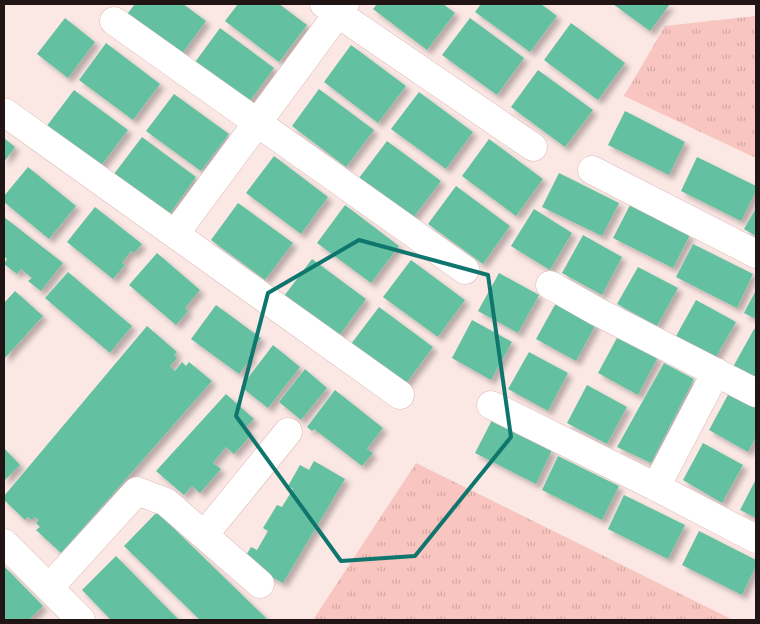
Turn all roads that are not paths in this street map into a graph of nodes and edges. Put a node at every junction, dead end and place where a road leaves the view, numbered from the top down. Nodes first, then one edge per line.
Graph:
1 (336, 7) edge
2 (114, 21) dead end
3 (4, 112) edge
4 (257, 123) junction
5 (533, 147) dead end
6 (592, 170) dead end
7 (175, 234) junction
8 (756, 254) edge
9 (465, 270) dead end
10 (550, 285) dead end
11 (716, 372) junction
12 (756, 392) edge
13 (400, 395) dead end
14 (491, 405) dead end
15 (288, 432) dead end
16 (656, 487) junction
17 (204, 535) junction
18 (756, 539) edge
19 (4, 543) edge
20 (260, 584) dead end
21 (49, 588) junction
22 (81, 620) edge

1 - 4 street
1 - 5 street
2 - 4 street
3 - 7 street
4 - 7 street
4 - 9 street
6 - 8 street
7 - 13 street
10 - 11 street
11 - 12 street
11 - 16 street
14 - 16 street
15 - 17 street
16 - 18 street
17 - 20 street
17 - 21 street
19 - 21 street
21 - 22 street

